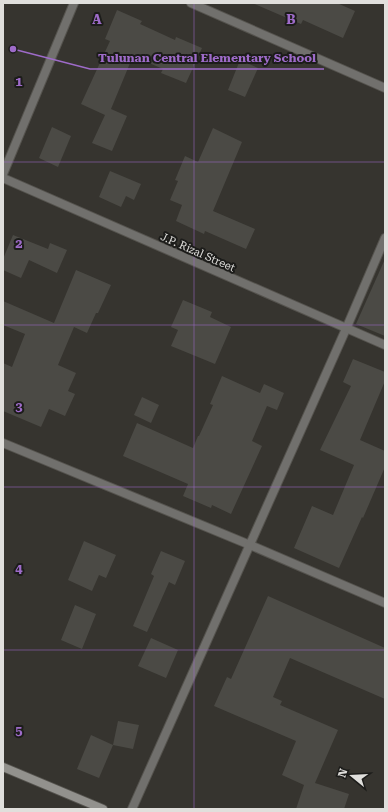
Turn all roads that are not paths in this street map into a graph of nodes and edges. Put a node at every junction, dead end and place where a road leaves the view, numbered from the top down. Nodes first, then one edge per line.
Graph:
1 (74, 3) edge
2 (191, 3) edge
3 (385, 88) edge
4 (3, 174) edge
5 (3, 178) edge
6 (385, 238) edge
7 (346, 328) junction
8 (385, 344) edge
9 (3, 443) edge
10 (250, 545) junction
11 (385, 603) edge
12 (3, 767) edge
13 (103, 809) edge
14 (132, 809) edge

1 - 4 street
2 - 3 street
5 - 7 street, J.P. Rizal Street
6 - 7 street
7 - 8 street, J.P. Rizal Street
7 - 10 street
9 - 10 street
10 - 11 street
10 - 14 street
12 - 13 main road

